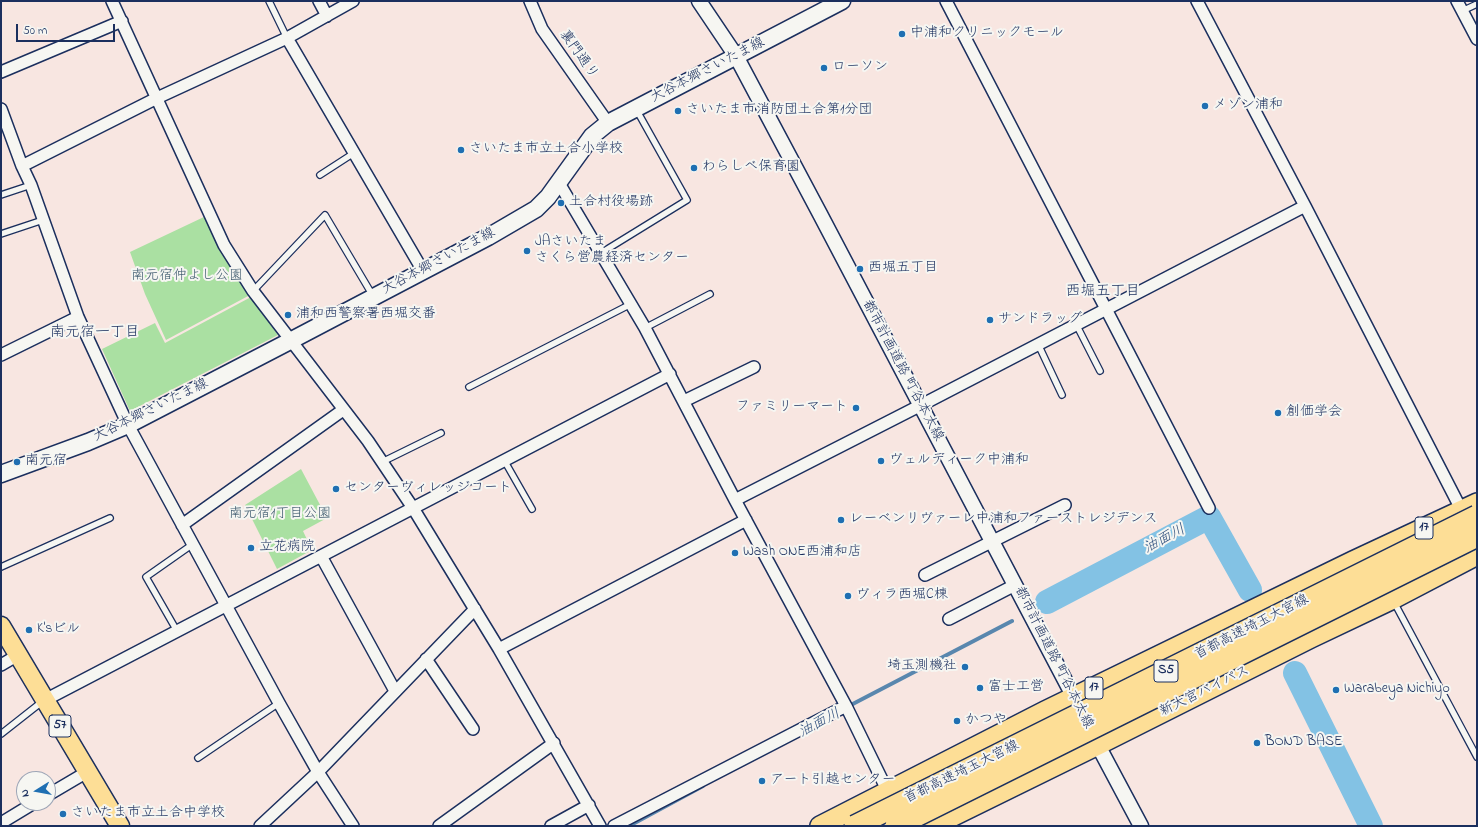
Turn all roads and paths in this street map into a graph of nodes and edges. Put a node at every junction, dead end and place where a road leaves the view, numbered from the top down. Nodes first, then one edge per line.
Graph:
1 (112, 1) edge
2 (269, 1) edge
3 (319, 1) edge
4 (353, 1) edge
5 (530, 1) edge
6 (699, 1) edge
7 (842, 1) edge
8 (946, 1) edge
9 (1198, 1) edge
10 (1457, 1) edge
11 (1477, 4) edge
12 (1462, 12) junction
13 (327, 16) junction
14 (122, 21) junction
15 (1476, 34) edge
16 (287, 38) junction
17 (736, 56) junction
18 (1, 72) edge
19 (157, 98) junction
20 (636, 108) junction
21 (1, 109) edge
22 (608, 123) junction
23 (354, 153) junction
24 (22, 166) junction
25 (320, 175) dead end
26 (559, 184) junction
27 (31, 185) junction
28 (1, 195) edge
29 (1305, 206) junction
30 (43, 220) junction
31 (1, 234) edge
32 (601, 253) junction
33 (423, 271) junction
34 (253, 291) junction
35 (710, 294) dead end
36 (374, 297) junction
37 (632, 304) junction
38 (1106, 308) junction
39 (78, 317) junction
40 (1076, 324) junction
41 (645, 328) junction
42 (290, 341) junction
43 (1038, 344) junction
44 (1, 355) edge
45 (754, 367) dead end
46 (1100, 370) dead end
47 (670, 374) junction
48 (469, 387) dead end
49 (1062, 395) dead end
50 (684, 401) junction
51 (920, 406) junction
52 (343, 410) junction
53 (128, 425) junction
54 (441, 433) dead end
55 (504, 460) junction
56 (382, 462) junction
57 (1, 474) edge
58 (735, 500) junction
59 (1065, 505) dead end
60 (413, 508) junction
61 (1209, 508) dead end
62 (532, 509) dead end
63 (1472, 510) edge
64 (110, 518) dead end
65 (746, 520) junction
66 (182, 525) junction
67 (1477, 536) edge
68 (992, 542) junction
69 (193, 544) junction
70 (1370, 553) junction
71 (1477, 555) edge
72 (322, 556) junction
73 (1, 567) edge
74 (925, 575) dead end
75 (1015, 585) junction
76 (1393, 599) junction
77 (227, 605) junction
78 (475, 609) junction
79 (949, 619) dead end
80 (1, 626) edge
81 (177, 631) junction
82 (499, 649) junction
83 (18, 655) junction
84 (426, 658) junction
85 (1263, 664) junction
86 (1, 665) edge
87 (395, 691) junction
88 (1074, 698) junction
89 (45, 700) junction
90 (279, 703) junction
91 (846, 707) junction
92 (1086, 723) junction
93 (473, 729) dead end
94 (1, 734) edge
95 (554, 743) junction
96 (1098, 745) junction
97 (1477, 757) edge
98 (198, 758) dead end
99 (946, 763) junction
100 (88, 772) junction
101 (318, 772) junction
102 (56, 790) edge
103 (888, 792) junction
104 (589, 805) junction
105 (21, 811) edge
106 (1, 823) edge
107 (120, 826) edge
108 (260, 826) edge
109 (353, 826) edge
110 (439, 826) edge
111 (551, 826) edge
112 (600, 826) edge
113 (614, 826) edge
114 (820, 826) edge
115 (855, 826) edge
116 (896, 826) edge
117 (933, 826) edge
118 (1142, 826) edge

1 - 14 street
2 - 16 lane
3 - 13 street
4 - 13 street
5 - 22 street, 裏門通り
6 - 17 street, 都市計画道路 町谷本太線
7 - 17 main road, 大谷本郷さいたま線
8 - 38 street
9 - 29 street
10 - 12 street
11 - 12 lane
12 - 15 street
13 - 16 street
14 - 18 street
14 - 19 street
16 - 19 street
16 - 23 street
17 - 20 main road, 大谷本郷さいたま線
17 - 51 street, 都市計画道路 町谷本太線
19 - 24 street
19 - 34 street
20 - 22 main road, 大谷本郷さいたま線
20 - 32 lane
21 - 24 street
22 - 26 main road, 大谷本郷さいたま線
23 - 25 lane
23 - 33 street
24 - 27 street
26 - 32 street
26 - 33 main road, 大谷本郷さいたま線
27 - 28 lane
27 - 30 street
29 - 38 street
29 - 63 street
30 - 31 lane
30 - 39 street
32 - 37 street
33 - 36 main road, 大谷本郷さいたま線
34 - 36 lane
34 - 42 street
35 - 41 lane
36 - 42 main road, 大谷本郷さいたま線
37 - 41 street
37 - 48 lane
38 - 40 street
38 - 61 street
39 - 44 street
39 - 53 street
40 - 43 street
40 - 46 lane
41 - 47 street
42 - 52 street
42 - 53 main road, 大谷本郷さいたま線
43 - 49 lane
43 - 51 street
45 - 50 street
47 - 50 street
47 - 55 street
50 - 58 street
51 - 58 street
51 - 68 street, 都市計画道路 町谷本太線
52 - 56 street
52 - 66 street
53 - 57 main road, 大谷本郷さいたま線
53 - 66 street
54 - 56 lane
55 - 60 street
55 - 62 lane
56 - 60 street
58 - 65 street
59 - 68 street
60 - 72 street
60 - 78 street
63 - 70 highway, 17
63 - 115 highway, 首都高速埼玉大宮線 / S5, bridge
64 - 73 lane
65 - 82 street
65 - 91 street
66 - 69 street
67 - 116 highway, 首都高速埼玉大宮線 / S5, bridge
68 - 74 street
68 - 75 street, 都市計画道路 町谷本太線
69 - 77 street
69 - 81 lane
70 - 76 highway
70 - 88 highway, 17
71 - 76 highway, 新大宮バイパス
72 - 77 street
72 - 87 street
75 - 79 street
75 - 88 street, 都市計画道路 町谷本太線
76 - 85 highway, 新大宮バイパス
76 - 97 lane
77 - 81 street
77 - 90 street
78 - 82 street
78 - 84 street
80 - 83 main road, 57
81 - 89 street
82 - 95 street
83 - 86 street
83 - 89 main road, 57
84 - 87 street
84 - 93 street
85 - 92 highway
85 - 96 highway, 新大宮バイパス
87 - 101 street
88 - 92 street, 都市計画道路 町谷本太線
88 - 99 highway, 17
89 - 94 lane
89 - 100 main road, 57
90 - 98 lane
90 - 101 street
91 - 103 street
91 - 113 street
92 - 96 street, 都市計画道路 町谷本太線
92 - 99 highway
95 - 104 street
95 - 110 street
96 - 117 highway, 新大宮バイパス
96 - 118 street, 都市計画道路 町谷本太線
99 - 103 highway, 17
100 - 102 street
100 - 107 main road, 57
101 - 108 street
101 - 109 street
103 - 114 highway, 17
104 - 111 street
104 - 112 street
105 - 106 street

